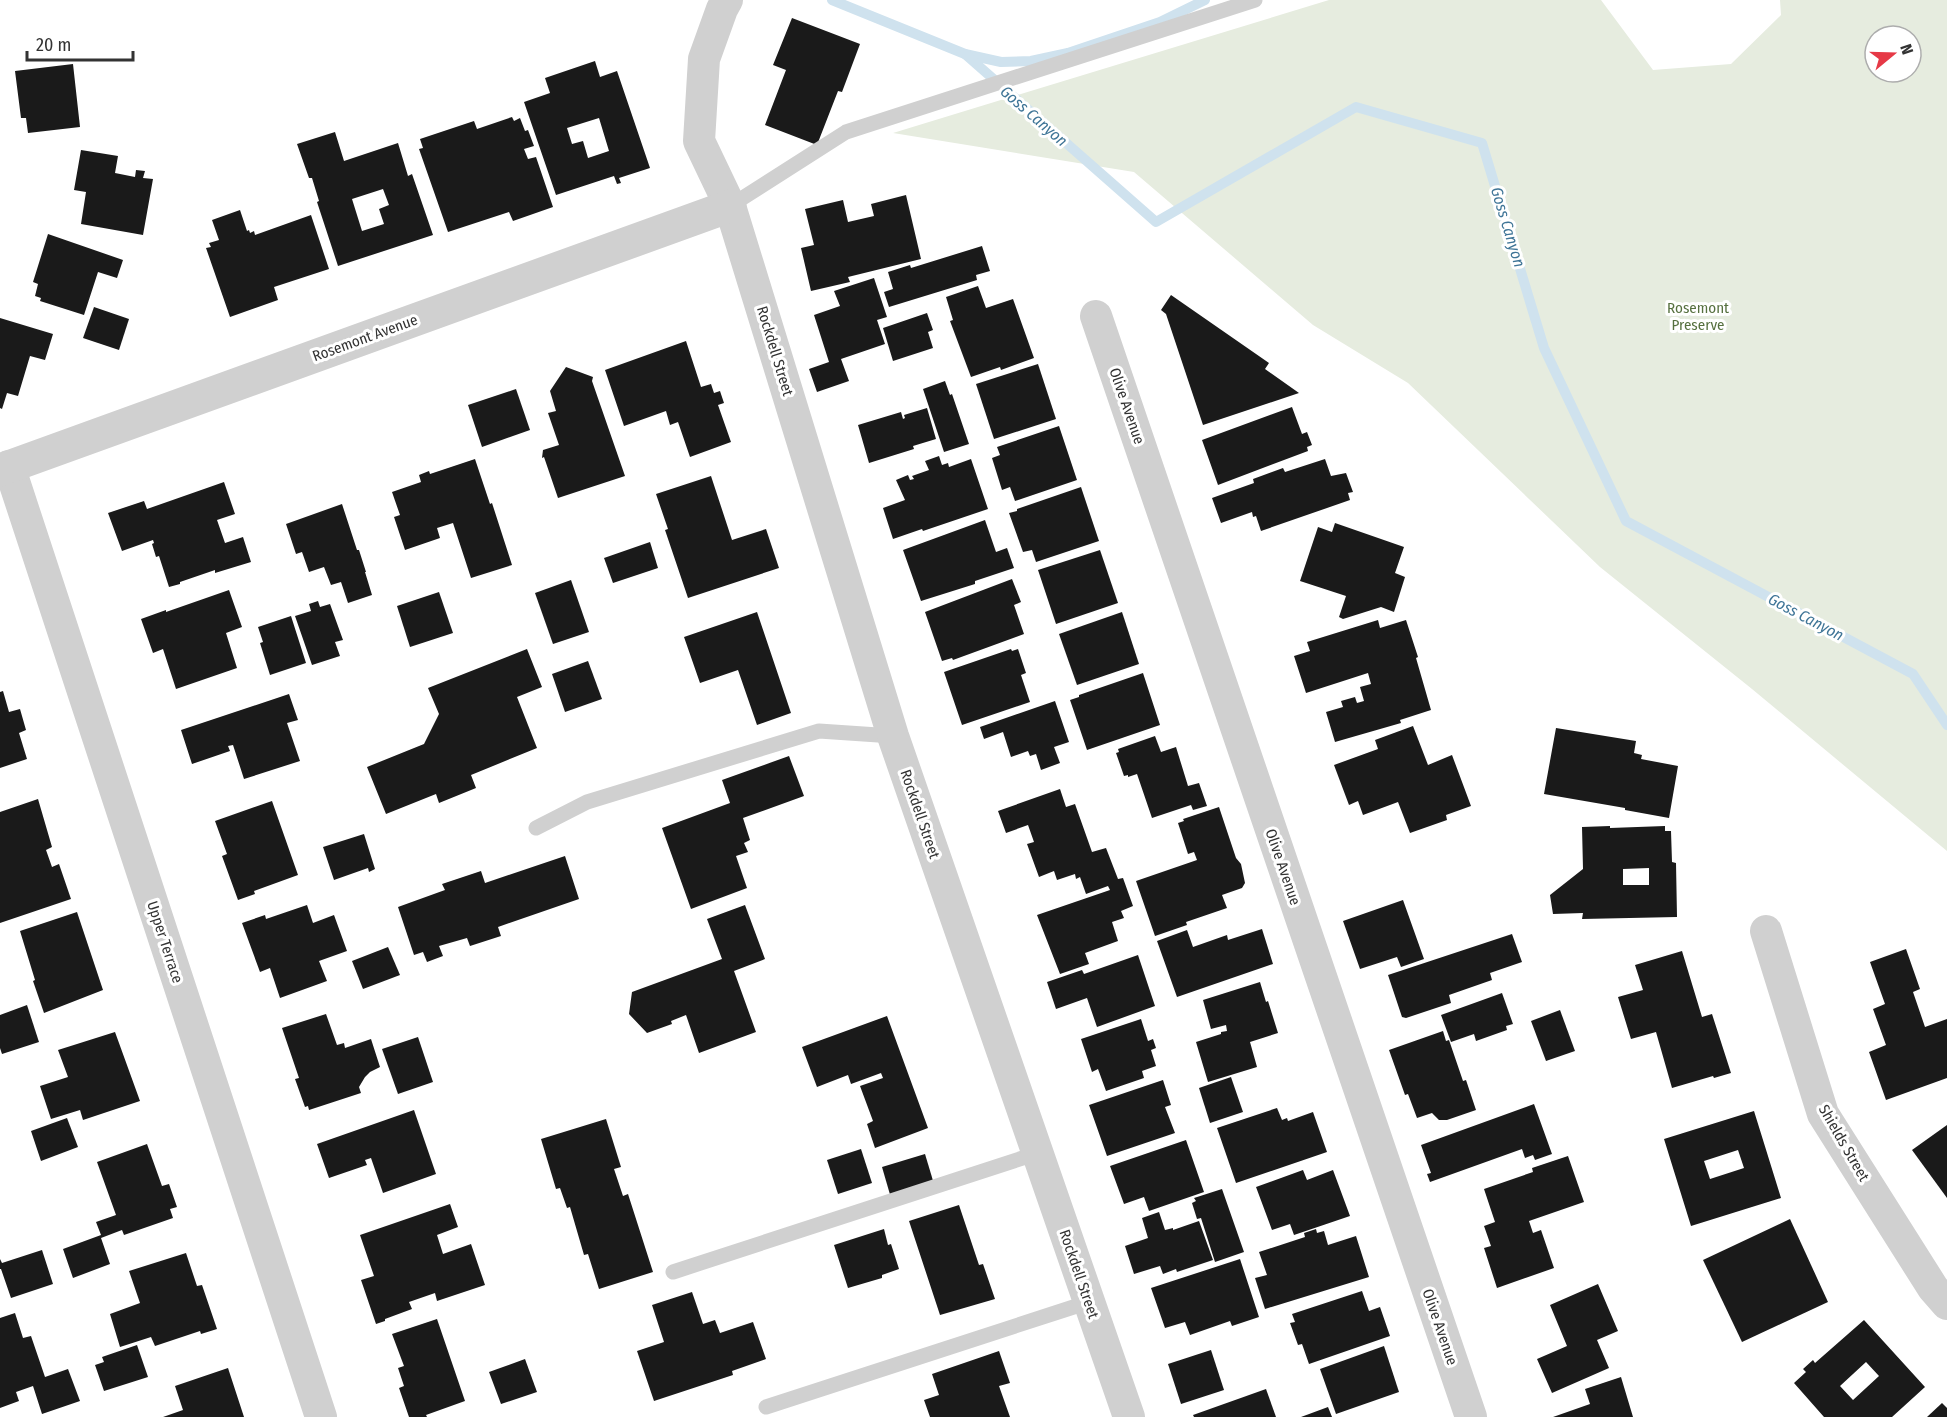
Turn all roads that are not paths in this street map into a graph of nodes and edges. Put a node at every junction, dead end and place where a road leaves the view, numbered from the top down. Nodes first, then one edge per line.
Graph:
1 (727, 0) edge
2 (1255, 0) edge
3 (730, 206) junction
4 (1096, 316) dead end
5 (4, 468) edge
6 (893, 736) junction
7 (536, 828) dead end
8 (1766, 930) dead end
9 (1038, 1153) junction
10 (673, 1272) dead end
11 (1089, 1302) junction
12 (1947, 1304) edge
13 (766, 1407) dead end
14 (321, 1417) edge
15 (1129, 1417) edge
16 (1471, 1417) edge

1 - 3 street, Rockdell Street
2 - 3 lane
3 - 5 street, Rosemont Avenue
3 - 6 street, Rockdell Street
4 - 16 street, Olive Avenue
5 - 14 street, Upper Terrace
6 - 7 lane
6 - 9 street, Rockdell Street
8 - 12 street, Shields Street
9 - 10 lane
9 - 11 street, Rockdell Street
11 - 13 lane
11 - 15 street, Rockdell Street

